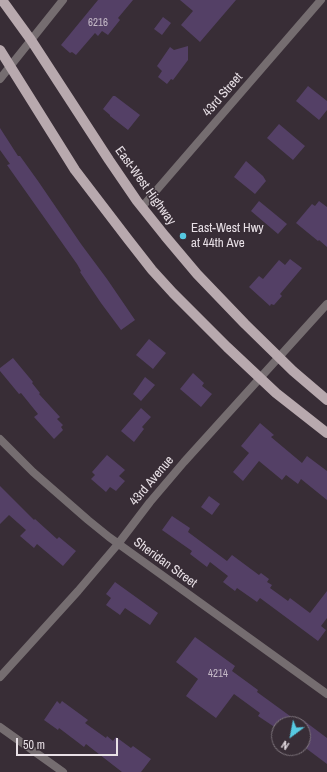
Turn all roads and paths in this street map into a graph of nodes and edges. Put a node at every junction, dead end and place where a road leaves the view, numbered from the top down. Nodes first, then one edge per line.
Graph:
1 (2, 0) edge
2 (63, 0) edge
3 (321, 0) edge
4 (31, 40) junction
5 (0, 50) edge
6 (11, 66) junction
7 (0, 79) edge
8 (142, 206) junction
9 (327, 304) edge
10 (279, 357) junction
11 (260, 377) junction
12 (327, 400) edge
13 (327, 433) edge
14 (0, 439) edge
15 (118, 544) junction
16 (0, 677) edge
17 (327, 694) edge
18 (0, 727) edge
19 (63, 772) edge

1 - 4 main road, East-West Highway
2 - 4 street
3 - 8 street, 43rd Street
4 - 6 street
4 - 8 main road, East-West Highway
5 - 6 main road
6 - 7 street
6 - 11 main road
8 - 10 main road, East-West Highway
9 - 10 street, 43rd Avenue
10 - 11 street, 43rd Avenue
10 - 12 main road, East-West Highway
11 - 13 main road
11 - 15 street, 43rd Avenue
14 - 15 street, Sheridan Street
15 - 16 street, 43rd Avenue
15 - 17 street, Sheridan Street
18 - 19 street

